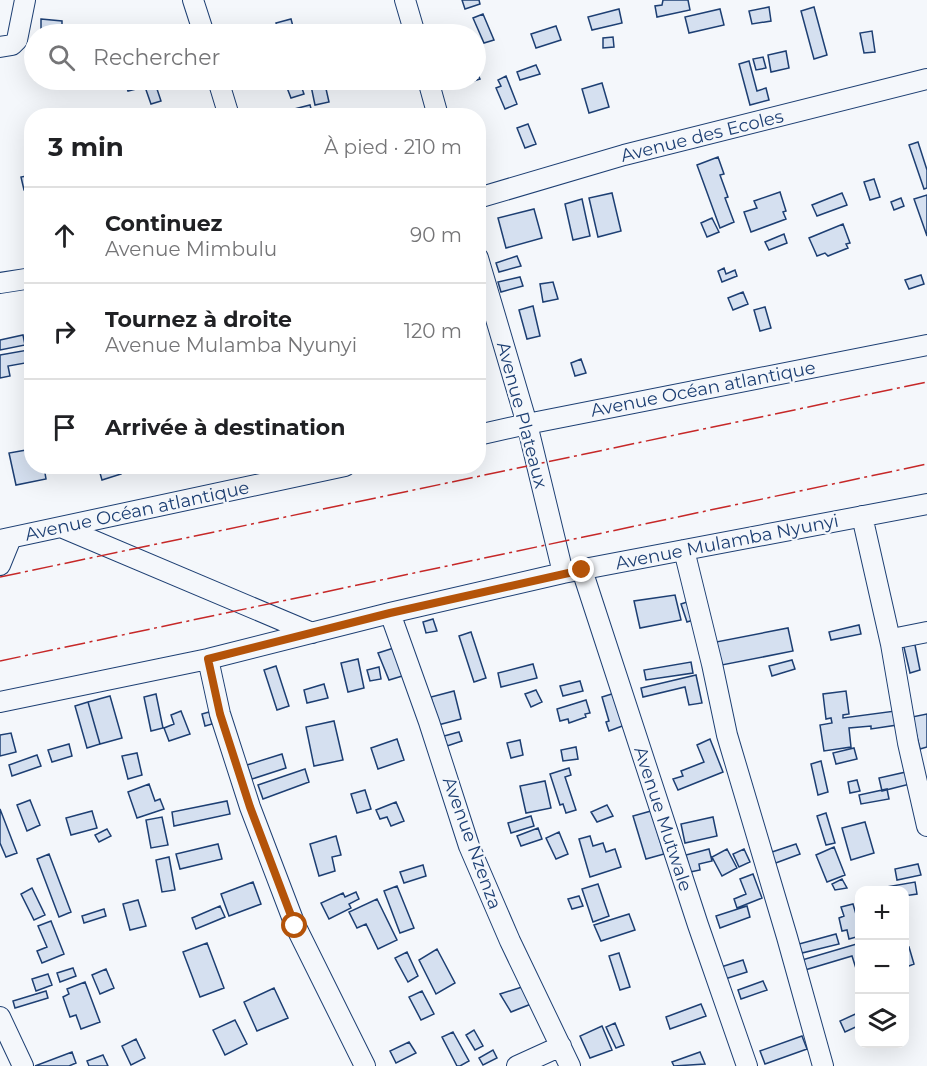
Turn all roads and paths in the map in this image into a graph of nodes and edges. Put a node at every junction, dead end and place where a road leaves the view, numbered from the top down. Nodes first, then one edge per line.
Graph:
1 (25, 0) edge
2 (193, 0) edge
3 (405, 0) edge
4 (201, 24) edge
5 (412, 24) edge
6 (0, 47) edge
7 (927, 79) edge
8 (221, 90) edge
9 (431, 90) edge
10 (227, 108) edge
11 (436, 108) edge
12 (486, 196) edge
13 (24, 279) edge
14 (0, 283) edge
15 (486, 286) edge
16 (927, 345) edge
17 (526, 424) junction
18 (486, 433) edge
19 (308, 474) edge
20 (927, 504) edge
21 (862, 516) junction
22 (61, 527) junction
23 (5, 539) edge
24 (684, 550) junction
25 (0, 565) edge
26 (573, 571) junction
27 (390, 613) junction
28 (927, 632) edge
29 (312, 633) junction
30 (891, 644) junction
31 (208, 659) junction
32 (0, 702) edge
33 (927, 826) edge
34 (0, 1017) edge
35 (561, 1046) junction
36 (23, 1066) edge
37 (365, 1066) edge
38 (517, 1066) edge
39 (570, 1066) edge
40 (747, 1066) edge
41 (823, 1066) edge

1 - 6 street
2 - 4 street
3 - 5 street
7 - 12 street, Avenue des Ecoles
8 - 10 street
9 - 11 street
13 - 14 street
15 - 17 street, Avenue Plateaux
16 - 17 street, Avenue Océan atlantique
17 - 18 street, Avenue Océan atlantique
17 - 26 street, Avenue Plateaux
19 - 22 street, Avenue Océan atlantique
20 - 21 street, Avenue Mulamba Nyunyi
21 - 24 street, Avenue Mulamba Nyunyi
21 - 30 street
22 - 23 street, Avenue Océan atlantique
22 - 29 street
23 - 25 street
24 - 26 street, Avenue Mulamba Nyunyi
24 - 41 street
26 - 27 street, Avenue Mulamba Nyunyi
26 - 40 street, Avenue Mutwale
27 - 29 street, Avenue Mulamba Nyunyi
27 - 35 street, Avenue Nzenza
28 - 30 street
29 - 31 street, Avenue Mulamba Nyunyi
30 - 33 street
31 - 32 street, Avenue Mulamba Nyunyi
31 - 37 street
34 - 36 street
35 - 38 street
35 - 39 street, Avenue Nzenza

